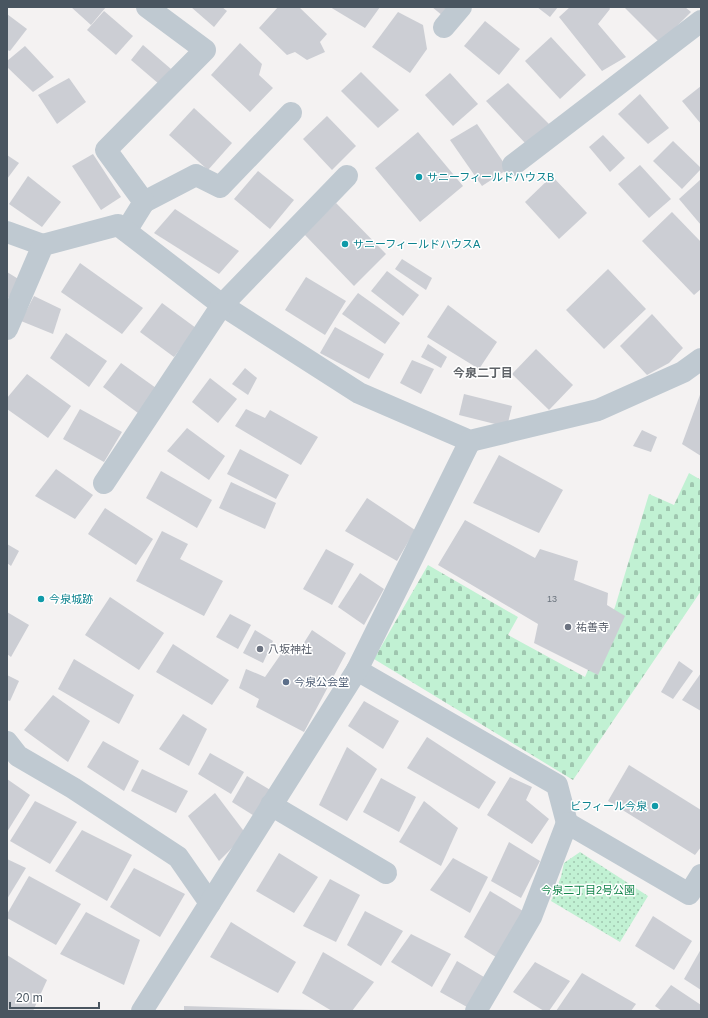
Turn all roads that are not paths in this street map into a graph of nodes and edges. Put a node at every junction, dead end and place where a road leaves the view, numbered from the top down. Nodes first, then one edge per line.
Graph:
1 (146, 7) edge
2 (461, 7) edge
3 (701, 21) edge
4 (444, 27) dead end
5 (291, 113) dead end
6 (513, 165) dead end
7 (347, 176) dead end
8 (144, 202) junction
9 (126, 231) junction
10 (7, 232) edge
11 (43, 245) junction
12 (222, 305) junction
13 (7, 329) edge
14 (701, 359) edge
15 (470, 441) junction
16 (104, 483) dead end
17 (356, 670) junction
18 (7, 742) edge
19 (271, 805) junction
20 (567, 823) junction
21 (386, 873) dead end
22 (701, 875) edge
23 (210, 903) junction
24 (142, 1011) edge
25 (476, 1011) edge

1 - 8 street
2 - 4 street
3 - 6 street
5 - 8 street
7 - 12 street
8 - 9 street
9 - 11 street
9 - 12 street
10 - 11 street
11 - 13 street
12 - 15 street
12 - 16 street
14 - 15 street
15 - 17 street
17 - 19 street
17 - 20 street
18 - 23 street
19 - 21 street
19 - 23 street
20 - 22 street
20 - 25 street
23 - 24 street

